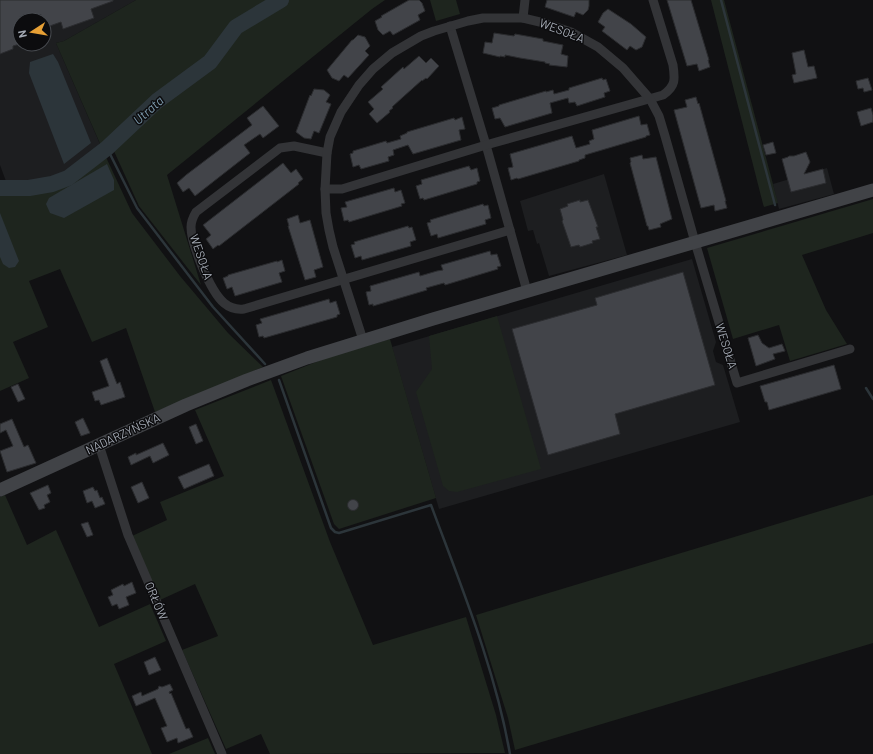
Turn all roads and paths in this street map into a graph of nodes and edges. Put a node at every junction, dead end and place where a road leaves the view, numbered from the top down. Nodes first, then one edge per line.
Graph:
1 (525, 0) edge
2 (653, 0) edge
3 (524, 18) junction
4 (450, 26) junction
5 (650, 99) junction
6 (486, 145) junction
7 (327, 153) junction
8 (325, 188) junction
9 (873, 190) edge
10 (510, 230) junction
11 (695, 242) junction
12 (344, 280) junction
13 (527, 291) junction
14 (363, 340) junction
15 (850, 349) dead end
16 (99, 445) junction
17 (0, 490) edge
18 (222, 754) edge

1 - 3 street, WESOŁA
2 - 5 street
3 - 4 street, WESOŁA
3 - 5 street, WESOŁA
4 - 6 street
4 - 7 street, WESOŁA
5 - 6 street
5 - 11 street, WESOŁA
6 - 8 street
6 - 10 street
7 - 8 street, WESOŁA
7 - 12 street, WESOŁA
8 - 12 street, WESOŁA
9 - 11 street
10 - 12 street, WESOŁA
10 - 13 street
11 - 13 street
11 - 15 street, WESOŁA
12 - 14 street, WESOŁA
13 - 14 street
14 - 16 street, NADARZYŃSKA
16 - 17 street, NADARZYŃSKA
16 - 18 street, ORŁÓW

